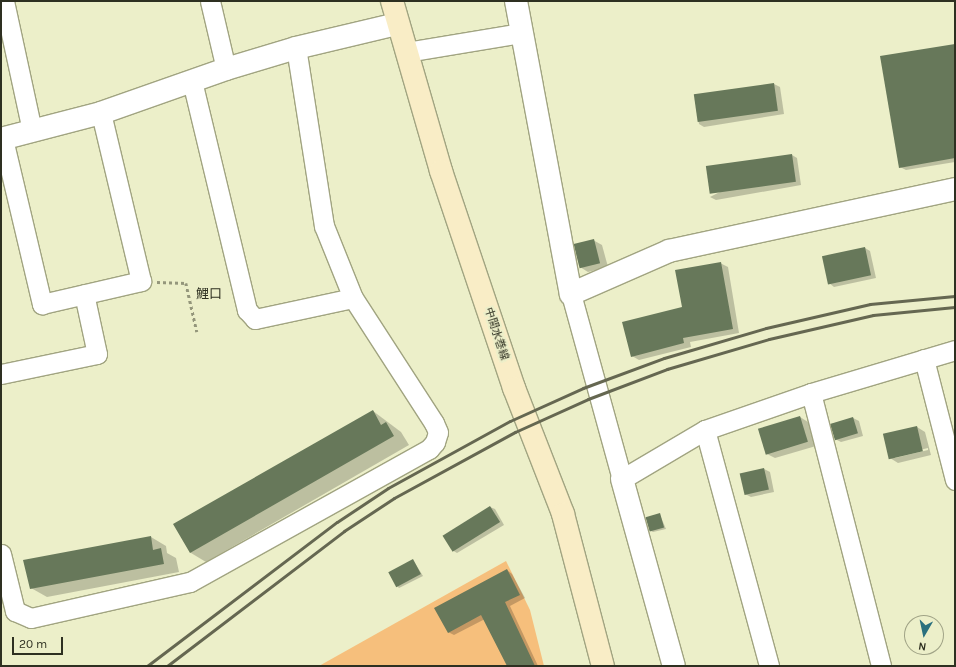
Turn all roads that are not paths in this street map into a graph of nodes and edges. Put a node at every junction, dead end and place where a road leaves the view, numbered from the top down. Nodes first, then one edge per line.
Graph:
1 (4, 1) edge
2 (210, 1) edge
3 (392, 1) edge
4 (516, 1) edge
5 (397, 24) junction
6 (521, 33) junction
7 (296, 48) junction
8 (406, 52) junction
9 (226, 69) junction
10 (192, 81) junction
11 (101, 113) junction
12 (32, 131) junction
13 (2, 139) edge
14 (955, 190) edge
15 (84, 294) junction
16 (571, 294) junction
17 (353, 298) junction
18 (955, 350) edge
19 (924, 359) junction
20 (1, 374) edge
21 (811, 393) junction
22 (705, 430) junction
23 (622, 479) junction
24 (955, 480) edge
25 (1, 554) edge
26 (604, 666) edge
27 (674, 666) edge
28 (769, 666) edge
29 (881, 666) edge

1 - 12 street
2 - 9 street
3 - 5 main road, 中間水巻線
4 - 6 street
5 - 7 street
5 - 8 main road, 中間水巻線
6 - 8 street
6 - 16 street
7 - 9 street
7 - 17 street
8 - 26 main road, 中間水巻線
9 - 10 street
10 - 11 street
10 - 17 street
11 - 12 street
11 - 15 street
12 - 13 street
13 - 15 street
14 - 16 street
15 - 20 street
16 - 23 street
17 - 25 street
18 - 19 street
19 - 21 street
19 - 24 street
21 - 22 street
21 - 29 street
22 - 23 street
22 - 28 street
23 - 27 street

